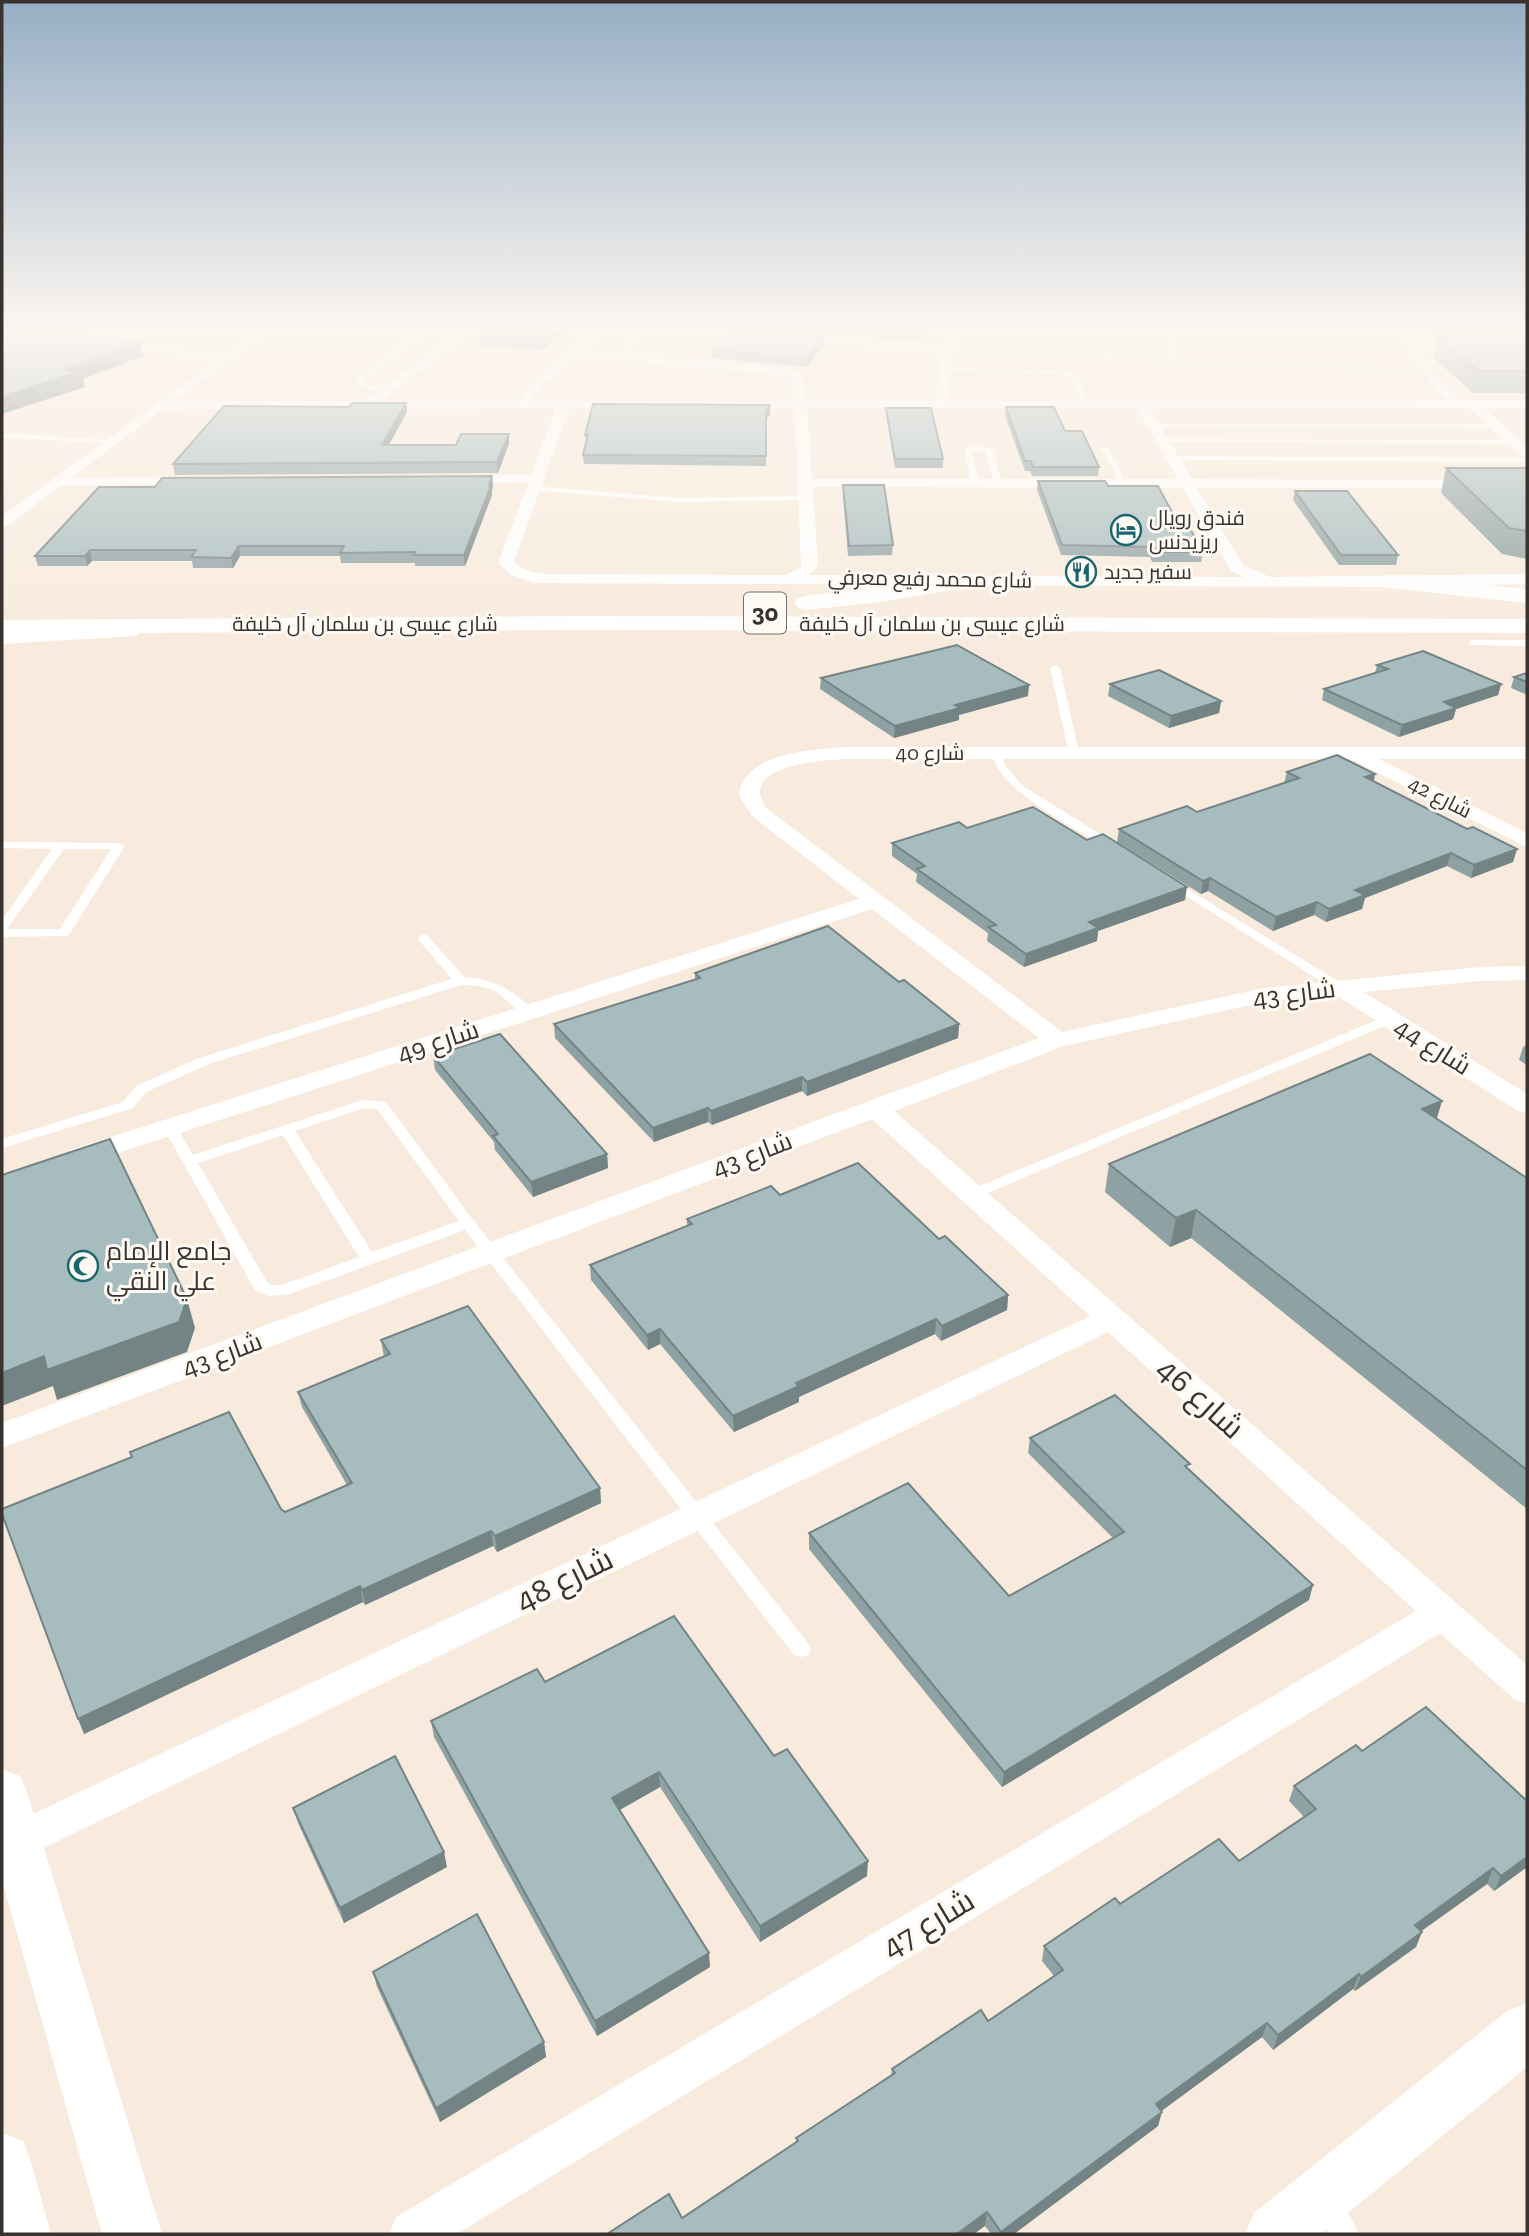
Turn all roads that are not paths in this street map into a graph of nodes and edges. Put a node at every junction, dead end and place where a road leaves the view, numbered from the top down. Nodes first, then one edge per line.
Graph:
1 (7, 435) edge
2 (119, 435) edge
3 (553, 435) edge
4 (803, 435) edge
5 (1160, 435) edge
6 (1507, 435) edge
7 (1163, 441) junction
8 (110, 442) junction
9 (1514, 442) junction
10 (1104, 448) dead end
11 (1527, 454) edge
12 (1172, 458) junction
13 (1527, 460) edge
14 (441, 479) edge
15 (208, 481) edge
16 (57, 482) junction
17 (975, 483) junction
18 (998, 483) junction
19 (1125, 483) junction
20 (1188, 483) junction
21 (535, 484) junction
22 (1527, 484) edge
23 (806, 490) junction
24 (2, 523) edge
25 (810, 565) junction
26 (1237, 568) junction
27 (792, 578) junction
28 (835, 578) junction
29 (1527, 579) edge
30 (974, 580) junction
31 (1216, 581) junction
32 (1274, 581) junction
33 (1389, 582) junction
34 (1527, 596) edge
35 (2, 612) edge
36 (711, 612) junction
37 (1527, 613) edge
38 (283, 625) junction
39 (1527, 626) edge
40 (2, 627) edge
41 (2, 638) edge
42 (1472, 643) dead end
43 (1527, 643) edge
44 (1055, 668) dead end
45 (997, 753) junction
46 (1074, 753) junction
47 (1353, 753) junction
48 (1527, 753) edge
49 (1527, 841) edge
50 (2, 845) edge
51 (60, 845) junction
52 (1126, 854) edge
53 (1161, 876) edge
54 (874, 901) junction
55 (2, 931) edge
56 (424, 939) dead end
57 (1527, 972) edge
58 (460, 981) junction
59 (1339, 987) junction
60 (528, 1012) junction
61 (1389, 1018) junction
62 (1057, 1040) junction
63 (1527, 1105) edge
64 (875, 1108) junction
65 (170, 1127) junction
66 (286, 1129) junction
67 (2, 1144) edge
68 (191, 1161) junction
69 (54, 1164) edge
70 (973, 1194) junction
71 (468, 1223) junction
72 (492, 1253) junction
73 (368, 1259) junction
74 (1112, 1318) junction
75 (2, 1436) edge
76 (697, 1515) junction
77 (1443, 1613) junction
78 (801, 1649) dead end
79 (1527, 1688) edge
80 (9, 1817) edge
81 (1527, 2031) edge
82 (2, 2162) edge
83 (1332, 2217) edge
84 (21, 2234) edge
85 (132, 2234) edge
86 (413, 2234) edge
87 (1275, 2234) edge

1 - 8 lane
2 - 8 street
3 - 21 street
4 - 23 street
5 - 7 street
6 - 9 street
7 - 9 lane
7 - 12 street
8 - 16 street
9 - 11 street
10 - 19 lane
12 - 13 lane
12 - 20 street
14 - 21 street
15 - 16 street
16 - 24 street
17 - 18 street
17 - 18 lane
17 - 23 street
18 - 19 street
19 - 20 street
20 - 22 street
20 - 26 street
21 - 23 lane
21 - 27 street, شارع محمد رفيع معرفي
23 - 25 street
25 - 27 street
25 - 28 street
26 - 31 street
26 - 32 street
27 - 28 street, شارع محمد رفيع معرفي
28 - 30 street, شارع محمد رفيع معرفي
29 - 33 street, شارع محمد رفيع معرفي
30 - 31 street, شارع محمد رفيع معرفي
30 - 36 highway
31 - 32 street, شارع محمد رفيع معرفي
32 - 33 street, شارع محمد رفيع معرفي
33 - 34 highway
35 - 36 highway, شارع عيسى بن سلمان آل خليفة / 30
36 - 37 highway, شارع عيسى بن سلمان آل خليفة / 30
38 - 39 highway, شارع عيسى بن سلمان آل خليفة / 30
38 - 40 highway, شارع عيسى بن سلمان آل خليفة / 30
38 - 41 street
42 - 43 lane
44 - 46 lane
45 - 46 street, شارع 40
45 - 52 lane
45 - 54 street, شارع 40
46 - 47 street, شارع 40
47 - 48 street, شارع 40
47 - 49 street, شارع 42
50 - 51 lane
51 - 55 lane
51 - 55 lane
53 - 59 lane
54 - 60 street, شارع 49
54 - 62 street, شارع 40
56 - 58 lane
57 - 59 street, شارع 43
58 - 60 lane
58 - 67 lane
59 - 61 street, شارع 44
59 - 62 street, شارع 43
60 - 65 street, شارع 49
61 - 63 street, شارع 44
61 - 70 lane
62 - 64 street, شارع 43
64 - 70 street, شارع 46
64 - 72 street, شارع 43
65 - 68 lane
65 - 69 street, شارع 49
66 - 68 lane
66 - 71 lane
66 - 73 lane
68 - 73 lane
70 - 74 street, شارع 46
71 - 72 lane
71 - 73 lane
72 - 75 street, شارع 43
72 - 76 lane
74 - 76 street, شارع 48
74 - 77 street, شارع 46
76 - 78 lane
76 - 80 street, شارع 48
77 - 79 street, شارع 46
77 - 86 street, شارع 47
80 - 85 street
81 - 83 street
82 - 84 street
83 - 87 street

